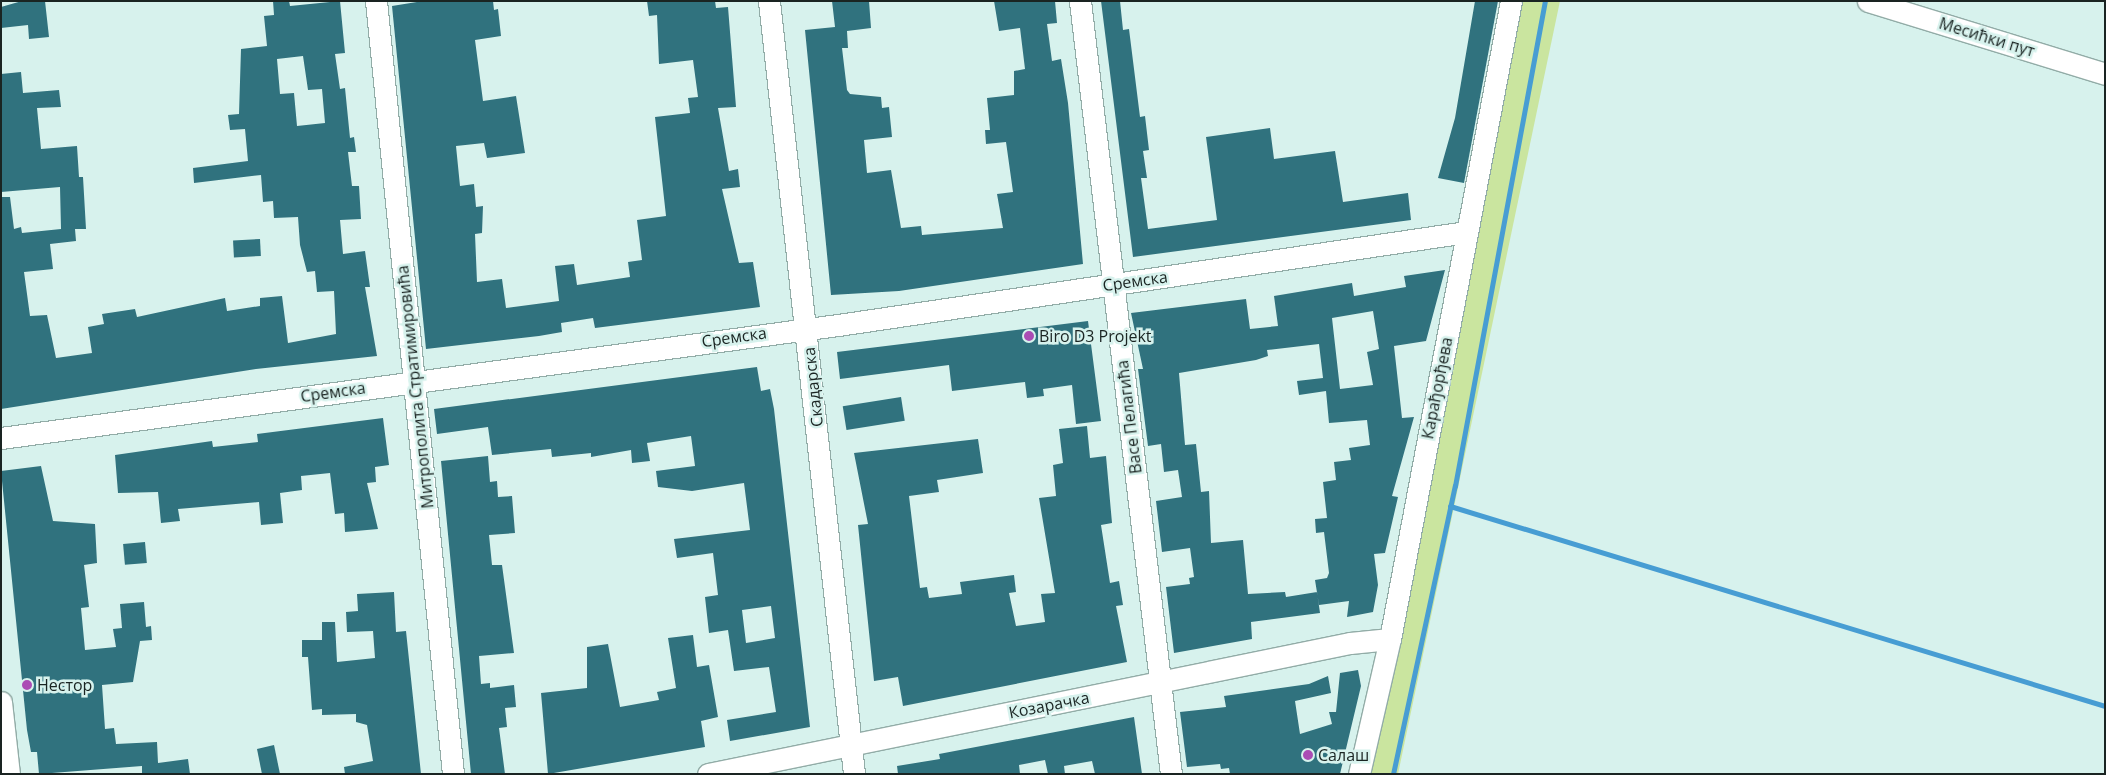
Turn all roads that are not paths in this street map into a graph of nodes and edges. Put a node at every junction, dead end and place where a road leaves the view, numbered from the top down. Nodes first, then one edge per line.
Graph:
1 (376, 1) edge
2 (769, 1) edge
3 (1080, 1) edge
4 (1511, 1) edge
5 (1868, 1) edge
6 (2105, 74) edge
7 (1466, 232) junction
8 (1113, 285) junction
9 (807, 327) junction
10 (414, 381) junction
11 (1, 438) edge
12 (1390, 639) junction
13 (1161, 682) junction
14 (1, 702) edge
15 (851, 745) junction
16 (9, 774) edge
17 (453, 774) edge
18 (708, 774) edge
19 (854, 774) edge
20 (1171, 774) edge
21 (1360, 774) edge

1 - 10 street, Митрополита Стратимировића
2 - 9 street, Скадарска
3 - 8 street, Васе Пелагића
4 - 7 street, Карађорђева
5 - 6 street, Месићки пут
7 - 8 street, Сремска
7 - 12 street, Карађорђева
8 - 9 street, Сремска
8 - 13 street, Васе Пелагића
9 - 10 street, Сремска
9 - 15 street, Скадарска
10 - 11 street, Сремска
10 - 17 street, Митрополита Стратимировића
12 - 13 street, Козарачка
12 - 21 street, Карађорђева
13 - 15 street, Козарачка
13 - 20 street, Васе Пелагића
14 - 16 street
15 - 18 street, Козарачка
15 - 19 street, Скадарска

